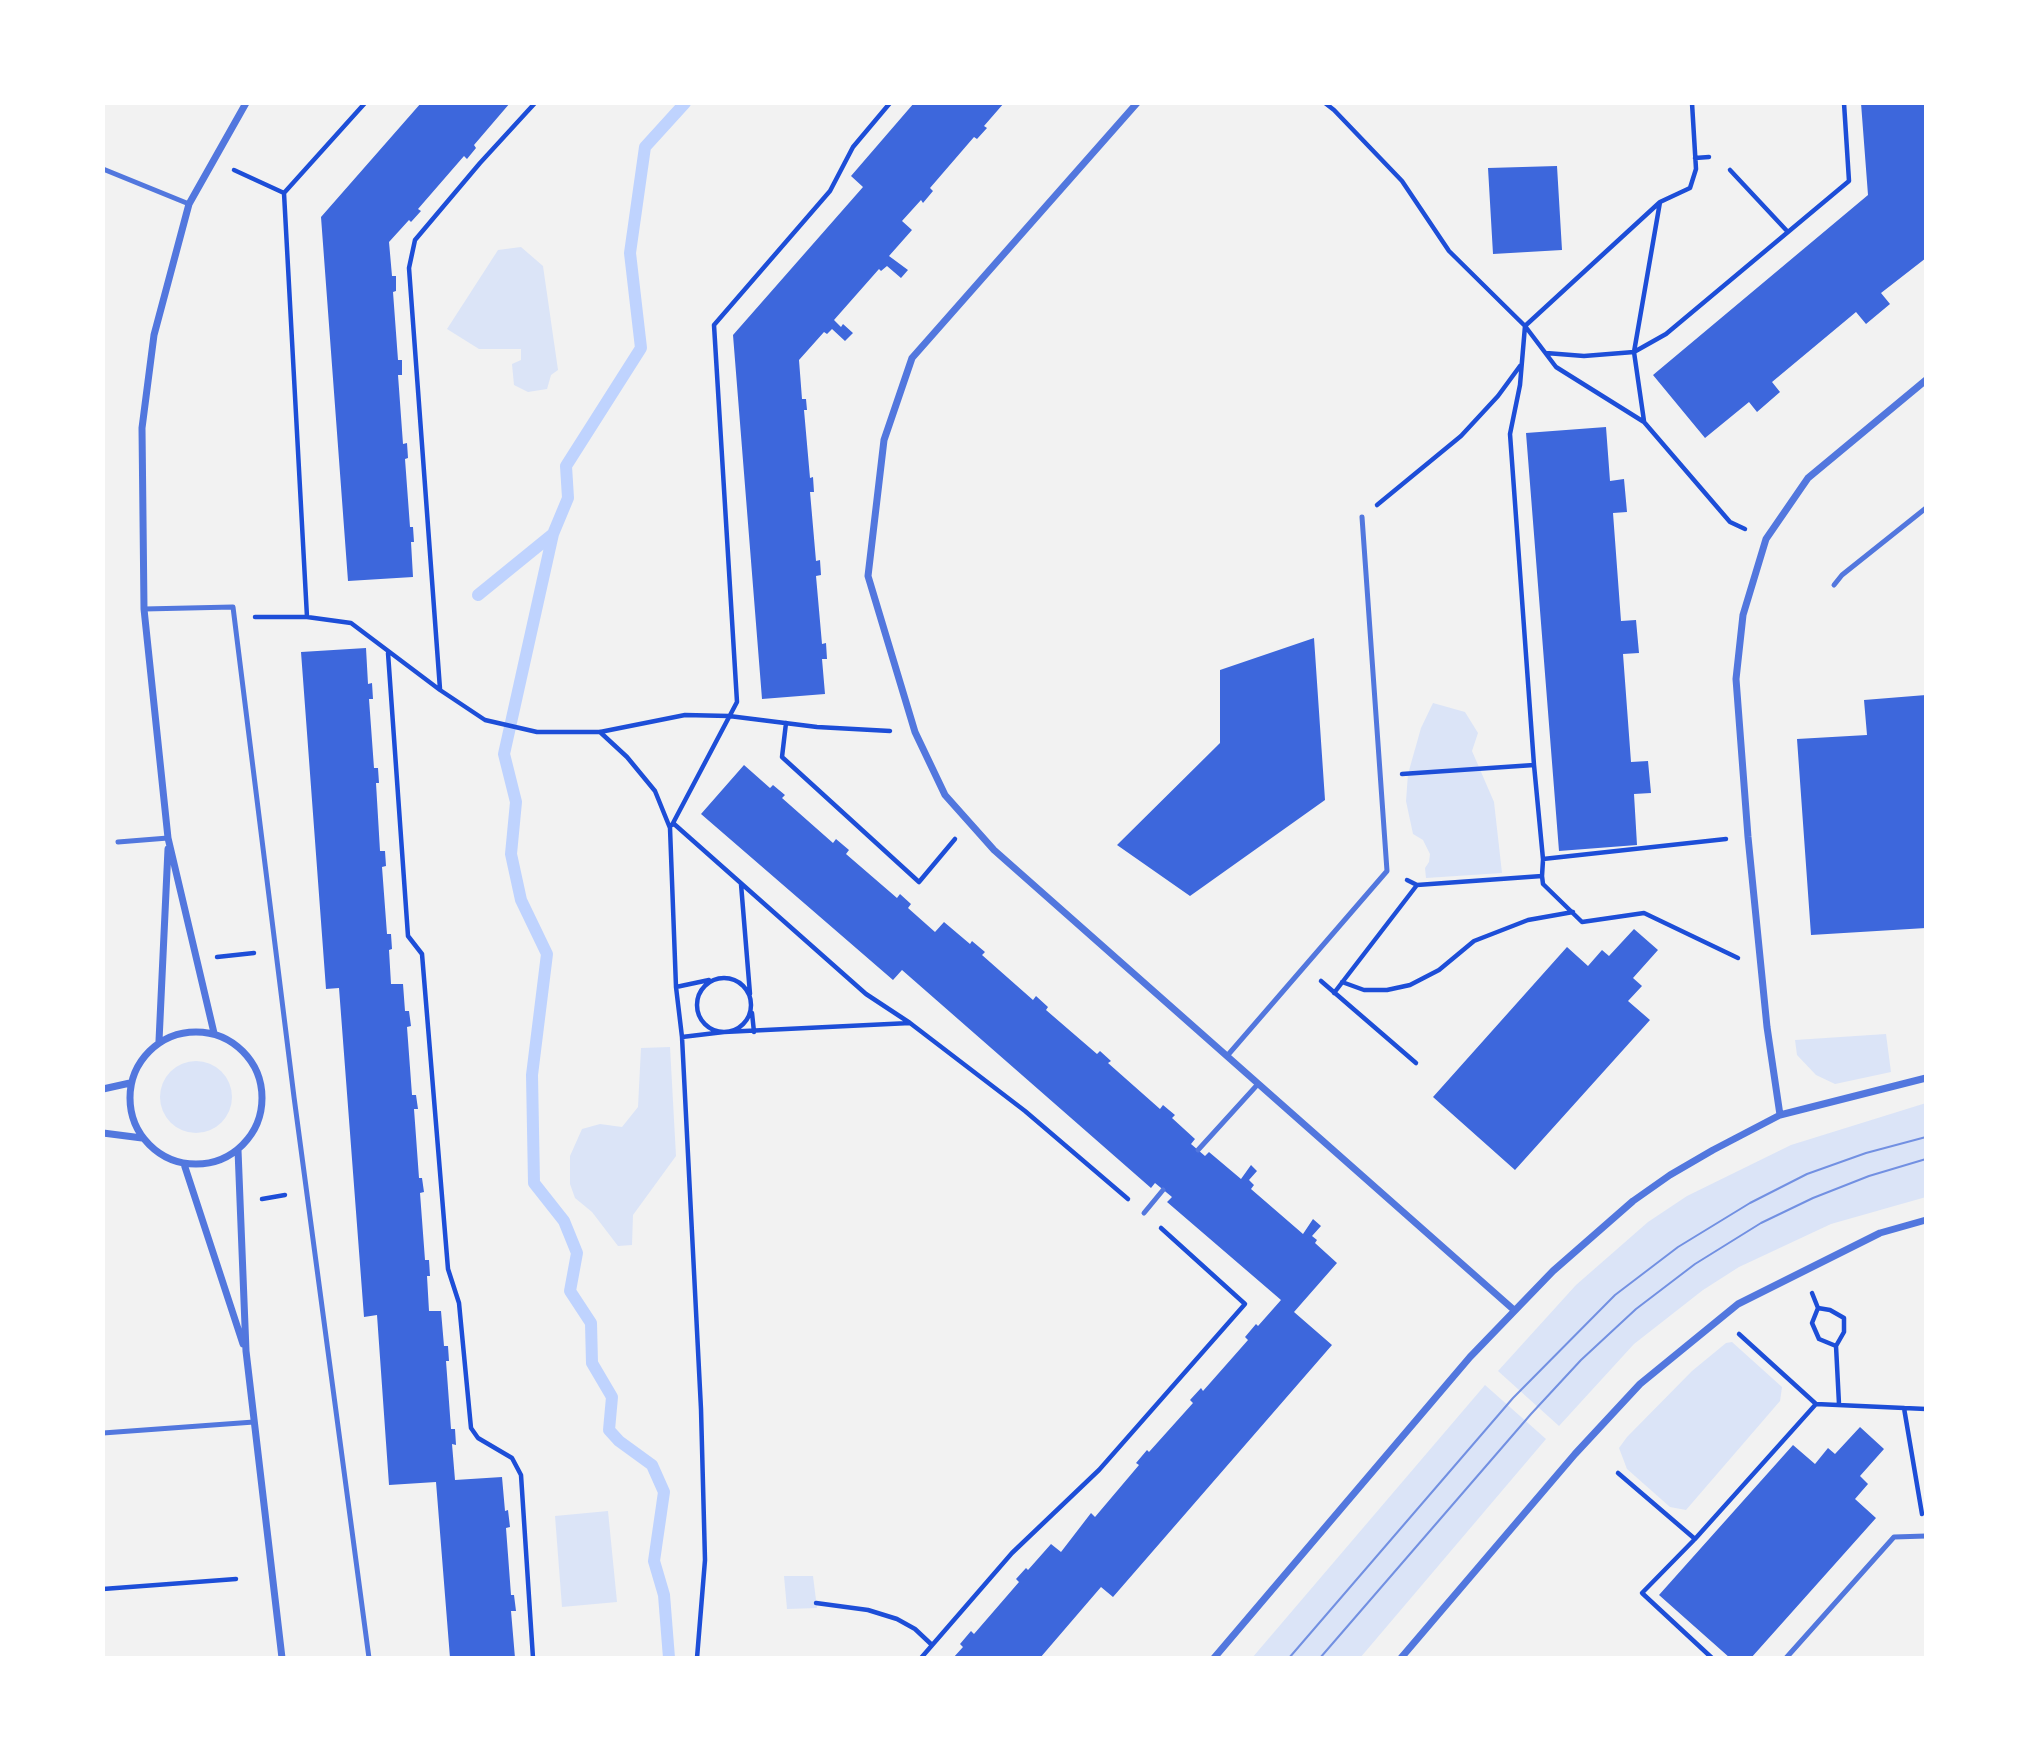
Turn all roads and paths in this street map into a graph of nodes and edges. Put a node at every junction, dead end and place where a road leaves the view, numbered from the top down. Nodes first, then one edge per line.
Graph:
1 (246, 103) edge
2 (365, 103) edge
3 (535, 103) edge
4 (890, 103) edge
5 (1137, 103) edge
6 (1325, 103) edge
7 (1692, 103) edge
8 (1844, 103) edge
9 (1709, 157) dead end
10 (1695, 158) junction
11 (214, 160) junction
12 (103, 169) edge
13 (1730, 170) dead end
14 (284, 193) junction
15 (1660, 202) junction
16 (189, 204) junction
17 (1787, 231) junction
18 (1525, 326) junction
19 (1634, 352) junction
20 (1545, 353) junction
21 (1522, 363) junction
22 (1926, 380) edge
23 (1644, 422) junction
24 (1926, 508) edge
25 (1362, 517) joint
26 (1766, 539) junction
27 (1834, 585) dead end
28 (233, 607) junction
29 (144, 609) junction
30 (307, 617) junction
31 (388, 653) junction
32 (440, 690) junction
33 (729, 716) junction
34 (786, 723) junction
35 (600, 732) junction
36 (915, 732) junction
37 (1534, 765) junction
38 (1380, 774) junction
39 (970, 822) junction
40 (671, 826) junction
41 (1748, 836) junction
42 (169, 838) junction
43 (118, 842) dead end
44 (1544, 859) junction
45 (1387, 871) junction
46 (1542, 876) junction
47 (741, 883) junction
48 (1417, 885) junction
49 (1573, 912) junction
50 (275, 951) junction
51 (211, 957) dead end
52 (1304, 967) junction
53 (1761, 969) junction
54 (714, 979) junction
55 (1342, 982) junction
56 (676, 987) junction
57 (1334, 993) junction
58 (750, 997) junction
59 (910, 1023) junction
60 (724, 1032) junction
61 (754, 1032) junction
62 (214, 1033) junction
63 (682, 1037) junction
64 (159, 1041) junction
65 (1227, 1056) junction
66 (1416, 1063) dead end
67 (1926, 1078) edge
68 (130, 1083) junction
69 (1258, 1084) junction
70 (103, 1089) edge
71 (1780, 1115) junction
72 (103, 1133) edge
73 (142, 1138) junction
74 (238, 1150) junction
75 (1198, 1150) dead end
76 (184, 1164) junction
77 (306, 1190) junction
78 (1163, 1190) dead end
79 (254, 1200) dead end
80 (1144, 1213) junction
81 (1926, 1220) edge
82 (1809, 1287) dead end
83 (1818, 1308) junction
84 (1514, 1310) junction
85 (1734, 1329) dead end
86 (1836, 1346) junction
87 (246, 1351) junction
88 (1816, 1404) junction
89 (1839, 1404) junction
90 (1904, 1408) junction
91 (1926, 1409) edge
92 (254, 1422) junction
93 (103, 1433) edge
94 (1618, 1473) dead end
95 (1924, 1523) dead end
96 (1926, 1536) edge
97 (1695, 1539) junction
98 (236, 1578) dead end
99 (103, 1589) edge
100 (816, 1603) dead end
101 (932, 1645) junction
102 (282, 1658) edge
103 (369, 1658) edge
104 (533, 1658) edge
105 (697, 1658) edge
106 (921, 1658) edge
107 (1214, 1658) edge
108 (1401, 1658) edge
109 (1712, 1658) edge
110 (1786, 1658) edge

1 - 11 street
2 - 14 path
3 - 32 path
4 - 33 path
5 - 36 street
6 - 18 path
7 - 10 path
8 - 17 path
9 - 10 path
10 - 15 path
11 - 14 path
11 - 16 street
12 - 16 lane
13 - 17 path
14 - 30 path
15 - 18 path
15 - 19 path
16 - 29 street
17 - 19 path
18 - 20 path
18 - 21 path
19 - 20 path
19 - 23 path
20 - 23 path
21 - 25 path
21 - 37 path
22 - 26 street
23 - 26 path
24 - 27 lane
25 - 38 lane
26 - 41 street
28 - 29 lane
28 - 30 path
28 - 50 lane
29 - 42 street
30 - 31 path
31 - 32 path
31 - 104 path
32 - 35 path
33 - 34 path
33 - 35 path
33 - 40 path
34 - 36 path
34 - 39 path
35 - 40 path
36 - 39 street
37 - 38 path
37 - 44 path
38 - 45 lane
39 - 65 street
40 - 47 path
40 - 56 path
41 - 44 path
41 - 53 street
42 - 43 lane
42 - 62 street
42 - 64 street
44 - 46 path
45 - 48 path
45 - 52 lane
46 - 48 path
46 - 49 path
47 - 58 path
47 - 59 path
48 - 55 path
49 - 53 path
49 - 55 path
50 - 51 path
50 - 77 lane
52 - 57 path
52 - 65 lane
53 - 71 street
54 - 56 path
54 - 58 path
54 - 60 path
55 - 57 path
56 - 63 path
57 - 66 path
58 - 60 path
58 - 61 path
59 - 61 path
59 - 80 path
60 - 61 path
60 - 63 path
62 - 64 street
62 - 74 street
63 - 105 path
64 - 68 street
65 - 69 street
67 - 71 street
68 - 70 street
68 - 73 street
69 - 75 lane
69 - 84 street
71 - 84 street
72 - 73 street
73 - 76 street
74 - 76 street
74 - 87 street
76 - 87 street
77 - 79 path
77 - 103 lane
78 - 80 lane
80 - 101 path
81 - 108 street
82 - 83 path
83 - 86 path
83 - 86 path
84 - 107 street
85 - 88 path
86 - 89 path
87 - 92 street
88 - 89 path
88 - 97 path
89 - 90 path
90 - 91 path
90 - 95 path
92 - 93 lane
92 - 102 street
94 - 97 path
96 - 110 lane
97 - 109 path
98 - 99 path
100 - 101 path
101 - 106 path

